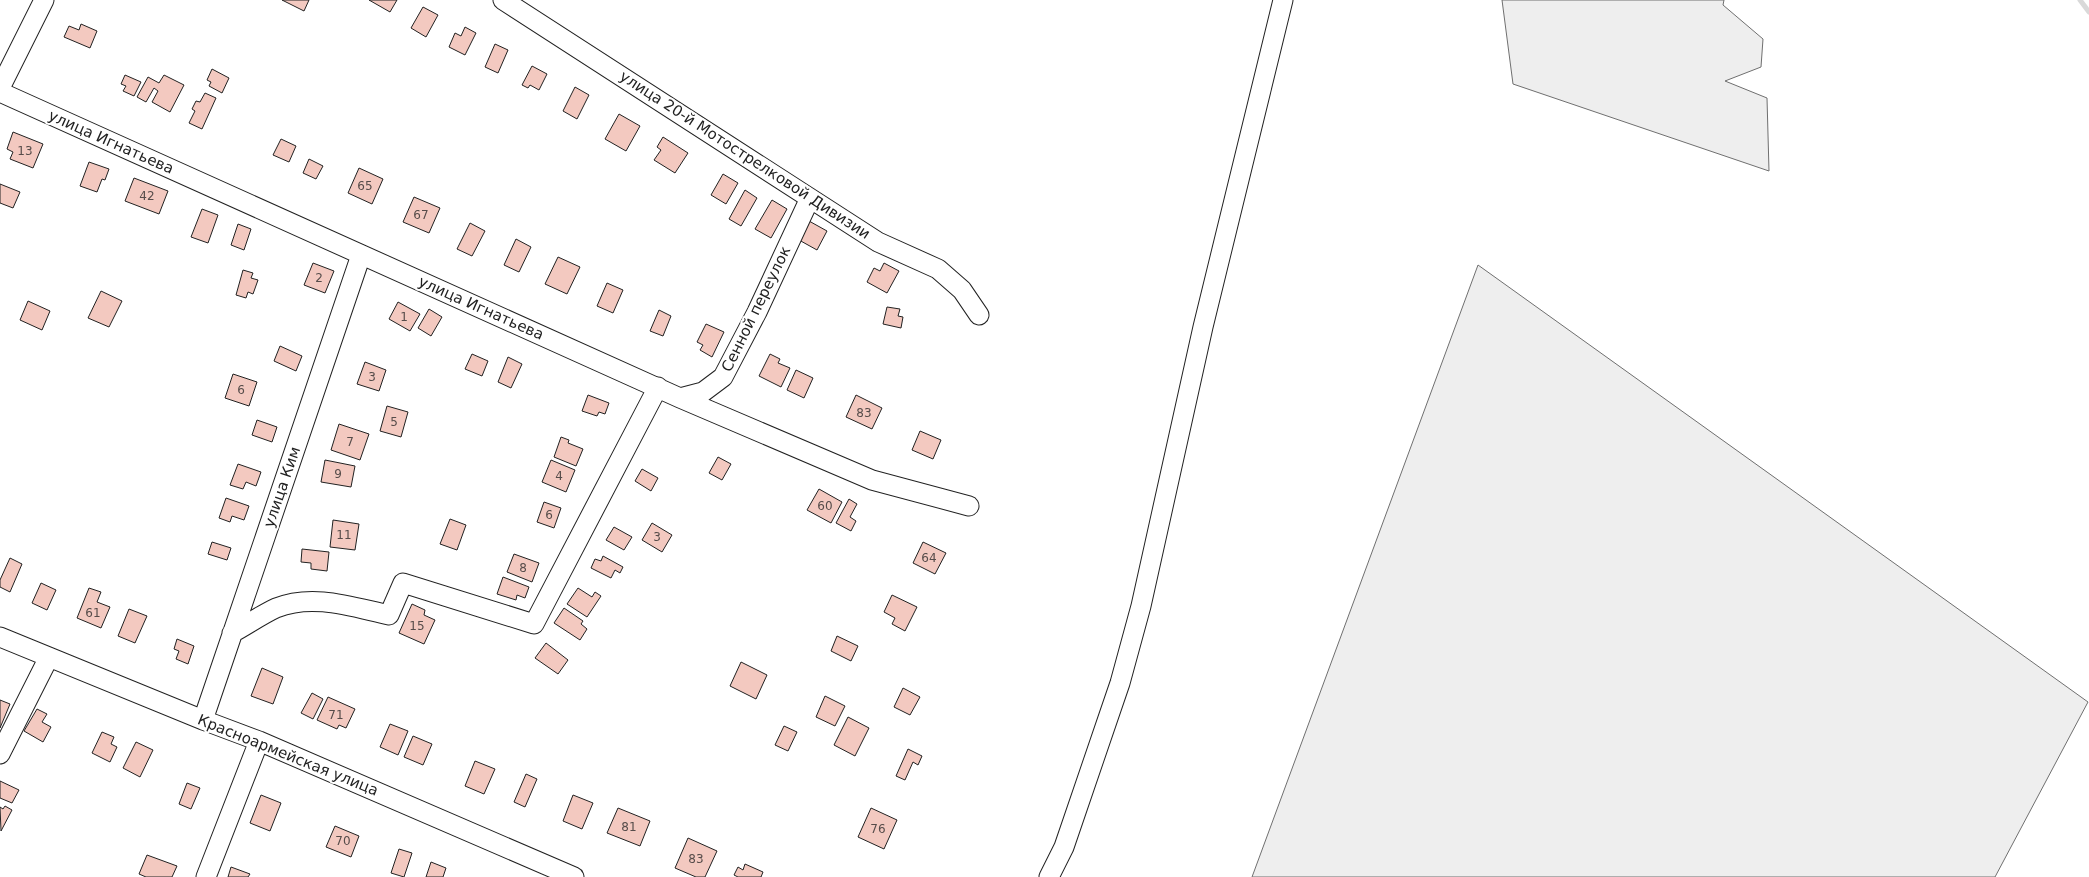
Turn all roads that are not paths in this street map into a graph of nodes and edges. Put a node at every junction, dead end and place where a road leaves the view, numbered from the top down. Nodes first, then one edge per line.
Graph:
1 (44, 0) edge
2 (503, 0) edge
3 (1283, 0) edge
4 (0, 88) edge
5 (0, 92) edge
6 (810, 198) junction
7 (362, 254) junction
8 (979, 315) dead end
9 (658, 388) junction
10 (680, 398) junction
11 (968, 506) dead end
12 (232, 633) junction
13 (0, 636) edge
14 (49, 658) junction
15 (202, 720) junction
16 (259, 741) junction
17 (0, 754) edge
18 (206, 877) edge
19 (574, 877) edge
20 (1049, 877) edge

1 - 4 street
2 - 6 street, улица 20-й Мотострелковой Дивизии
3 - 20 street
5 - 7 street, улица Игнатьева
6 - 8 street, улица 20-й Мотострелковой Дивизии
6 - 10 street, Сенной переулок
7 - 9 street, улица Игнатьева
7 - 12 street, улица Ким
9 - 10 street, улица Игнатьева
9 - 12 street
10 - 11 street, улица Игнатьева
12 - 15 street, улица Ким
13 - 14 street, Красноармейская улица
14 - 15 street, Красноармейская улица
14 - 17 street
15 - 16 street, Красноармейская улица
16 - 18 street
16 - 19 street, Красноармейская улица

